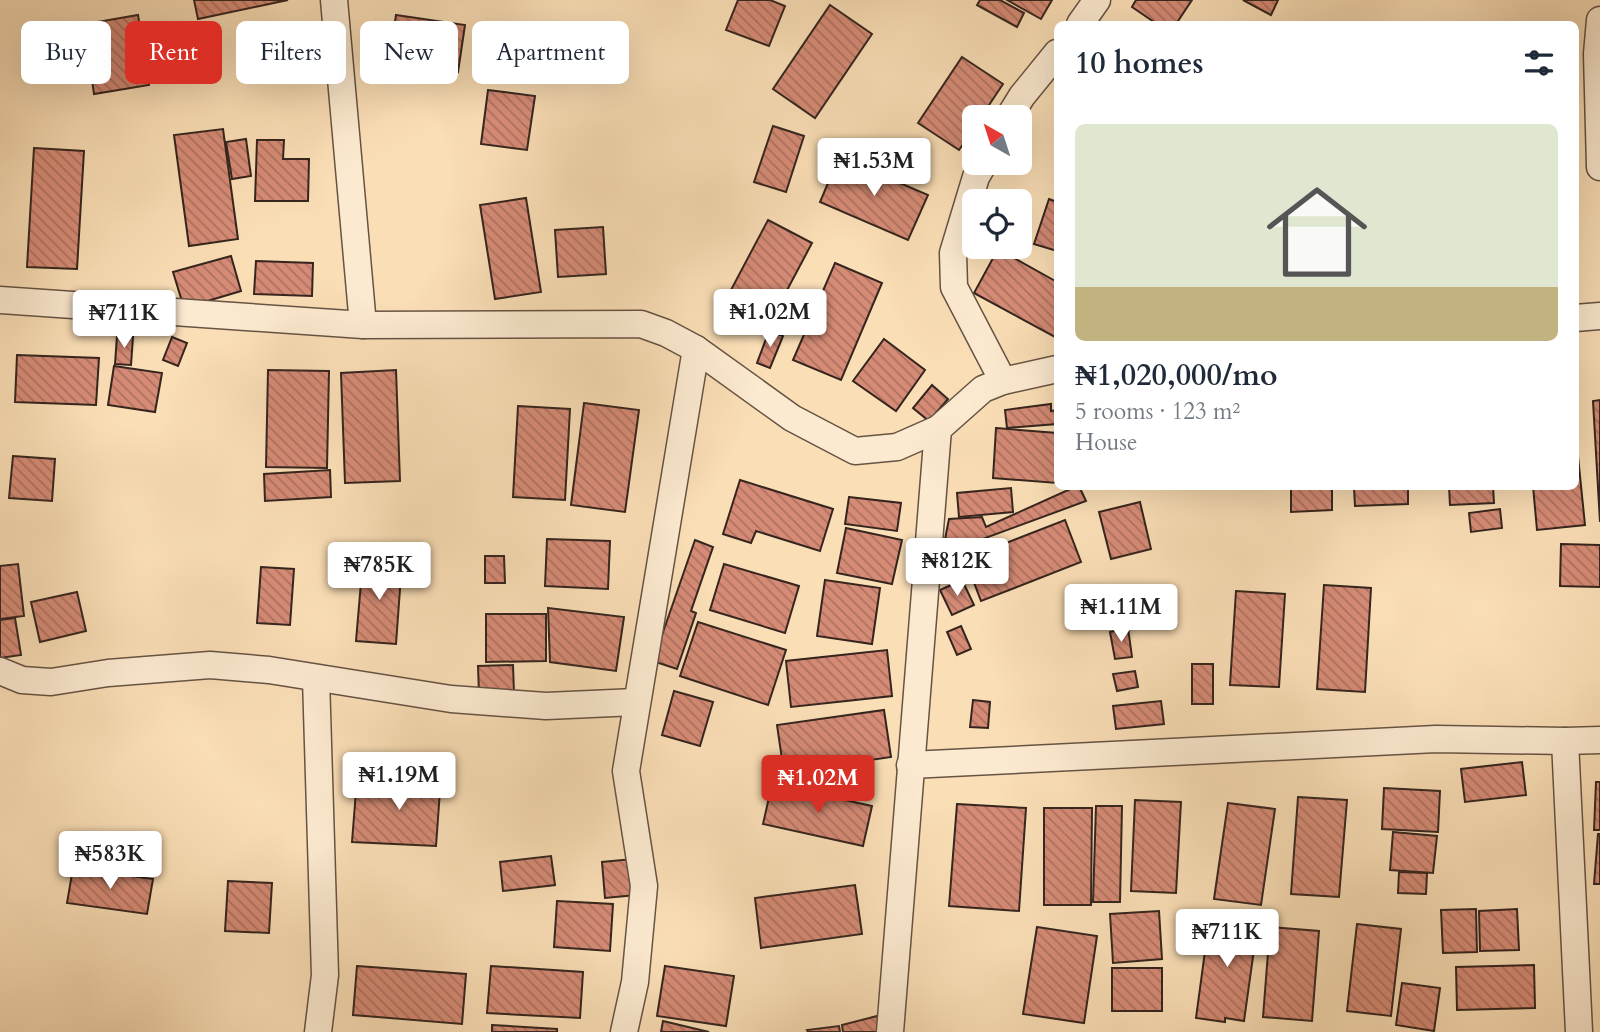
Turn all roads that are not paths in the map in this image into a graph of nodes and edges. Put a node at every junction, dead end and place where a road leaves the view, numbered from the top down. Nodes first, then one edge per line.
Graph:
1 (334, 0) edge
2 (1097, 0) edge
3 (1600, 20) edge
4 (1082, 21) edge
5 (1054, 57) edge
6 (1016, 105) edge
7 (1600, 167) edge
8 (977, 175) edge
9 (0, 300) edge
10 (1600, 316) edge
11 (1579, 318) edge
12 (363, 325) junction
13 (696, 349) junction
14 (1054, 370) edge
15 (1003, 381) junction
16 (938, 429) junction
17 (0, 671) edge
18 (316, 678) junction
19 (636, 702) junction
20 (1600, 740) edge
21 (1565, 741) junction
22 (910, 765) junction
23 (318, 1032) edge
24 (624, 1032) edge
25 (890, 1032) edge
26 (1580, 1032) edge

1 - 12 street
2 - 4 street
3 - 7 street
5 - 6 street
8 - 15 street
9 - 12 street
10 - 11 street
12 - 13 street
13 - 16 street
13 - 19 street
14 - 15 street
15 - 16 street
16 - 22 street
17 - 18 street
18 - 19 street
18 - 23 street
19 - 24 street
20 - 21 street
21 - 22 street
21 - 26 street
22 - 25 street

